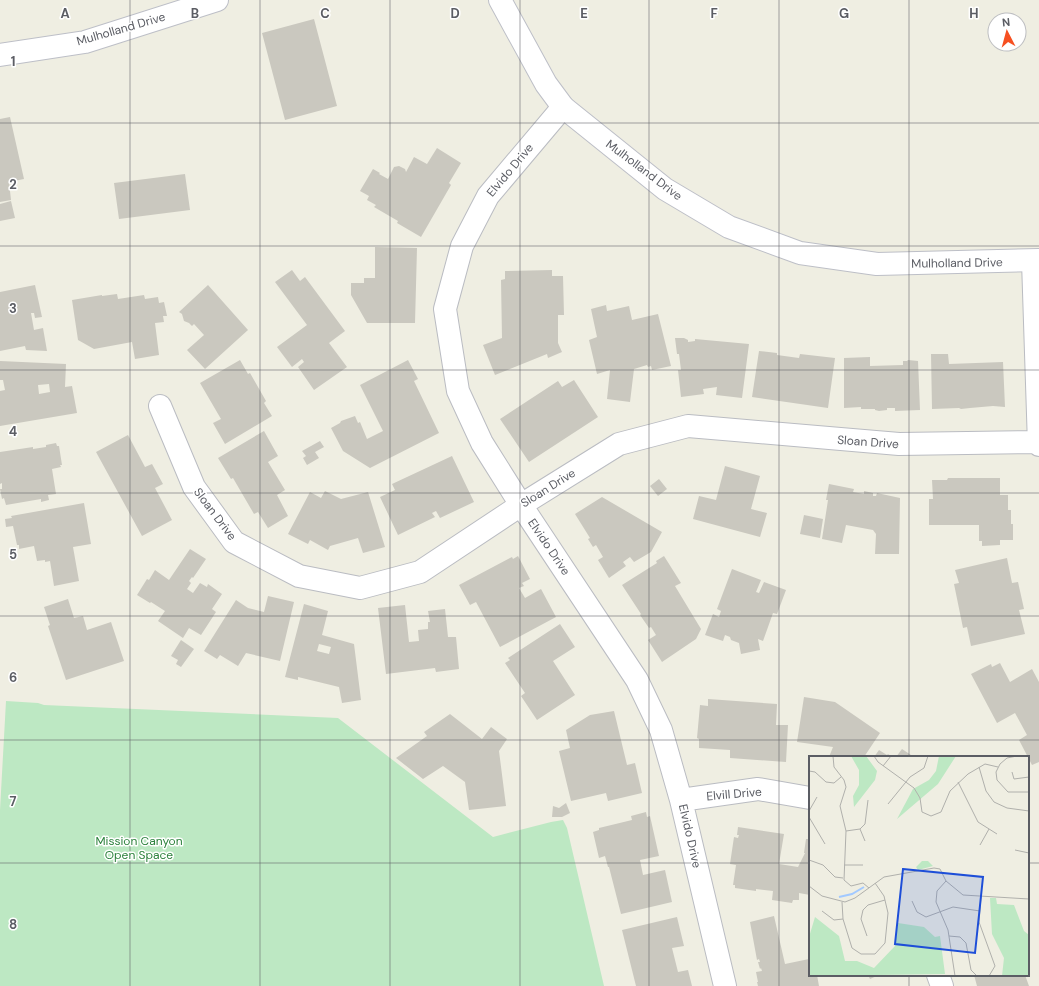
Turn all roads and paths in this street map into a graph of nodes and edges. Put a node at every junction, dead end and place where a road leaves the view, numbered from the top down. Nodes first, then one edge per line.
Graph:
1 (217, 0) edge
2 (500, 0) edge
3 (0, 56) edge
4 (563, 107) junction
5 (1036, 261) edge
6 (160, 406) dead end
7 (1039, 442) edge
8 (1039, 446) edge
9 (521, 505) junction
10 (809, 798) edge
11 (681, 800) junction
12 (938, 976) edge
13 (725, 986) edge
14 (942, 986) edge

1 - 3 street, Mulholland Drive
2 - 4 street, Mulholland Drive
4 - 5 street, Mulholland Drive
4 - 9 street, Elvido Drive
5 - 7 street
6 - 9 street, Sloan Drive
7 - 8 street
7 - 9 street, Sloan Drive
9 - 11 street, Elvido Drive
10 - 11 street, Elvill Drive
11 - 13 street, Elvido Drive
12 - 14 street

